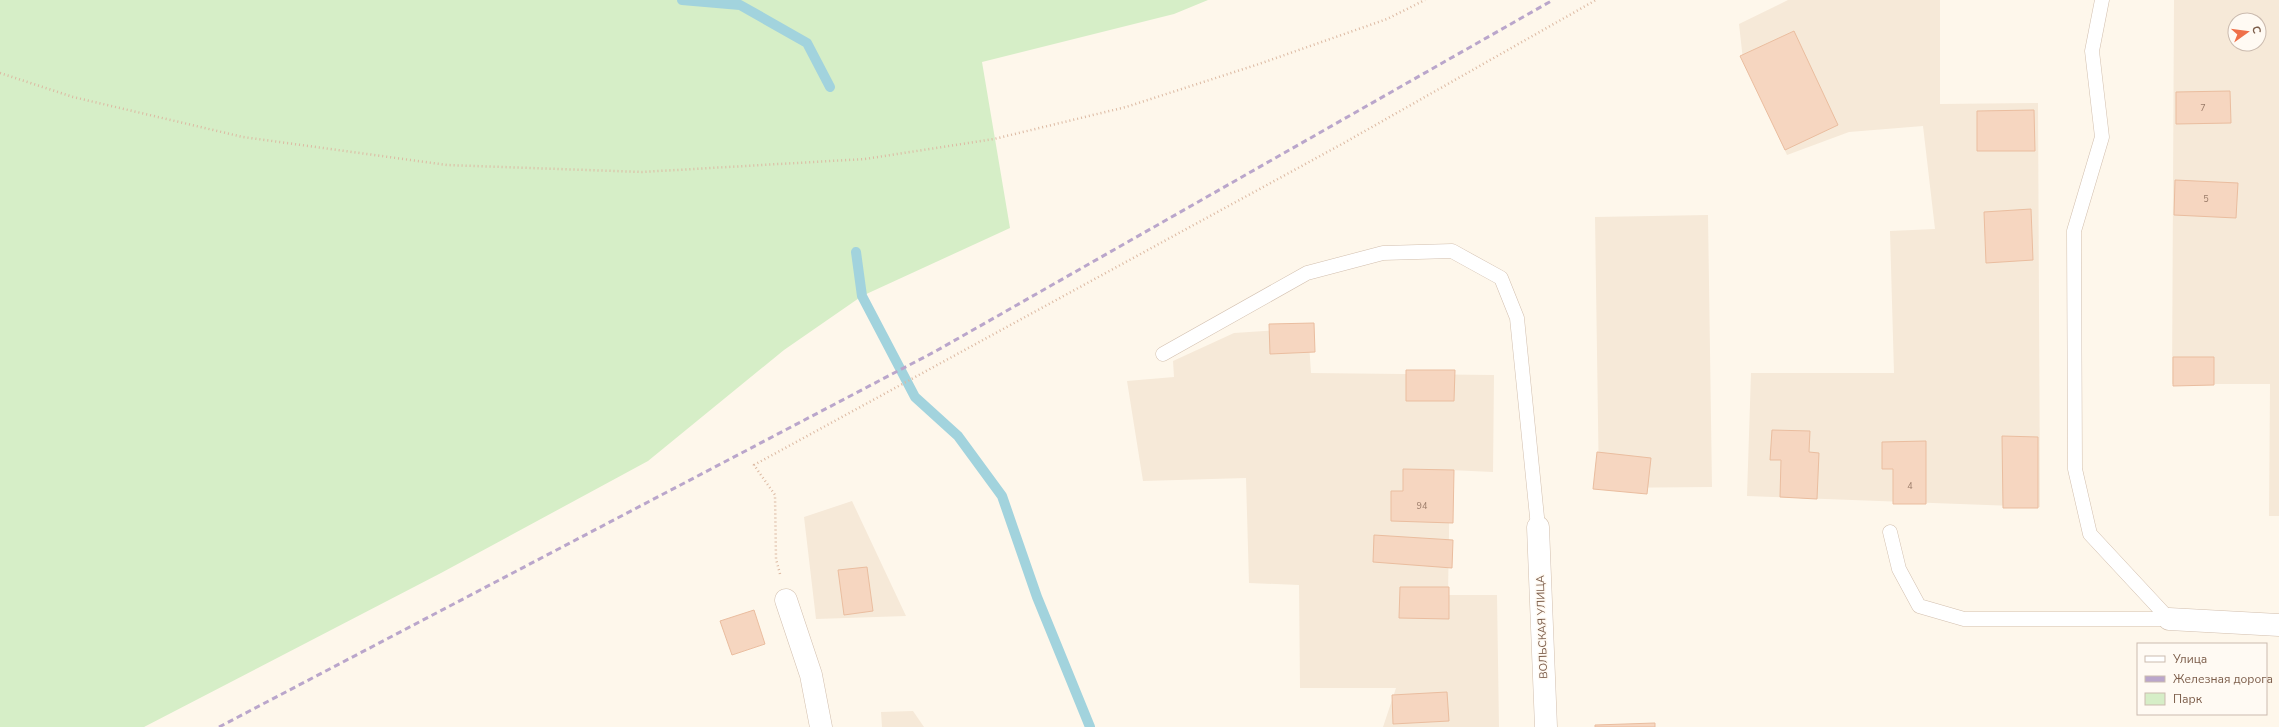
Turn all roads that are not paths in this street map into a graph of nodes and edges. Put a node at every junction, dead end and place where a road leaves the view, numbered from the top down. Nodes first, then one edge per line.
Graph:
1 (2100, 0) edge
2 (1163, 354) dead end
3 (1538, 527) joint
4 (1890, 532) dead end
5 (786, 600) road end
6 (2170, 619) junction
7 (2279, 625) edge
8 (821, 727) edge
9 (1546, 727) edge

1 - 6 lane
2 - 3 lane
3 - 9 street, ВОЛЬСКАЯ УЛИЦА
4 - 6 lane
5 - 8 street
6 - 7 street

